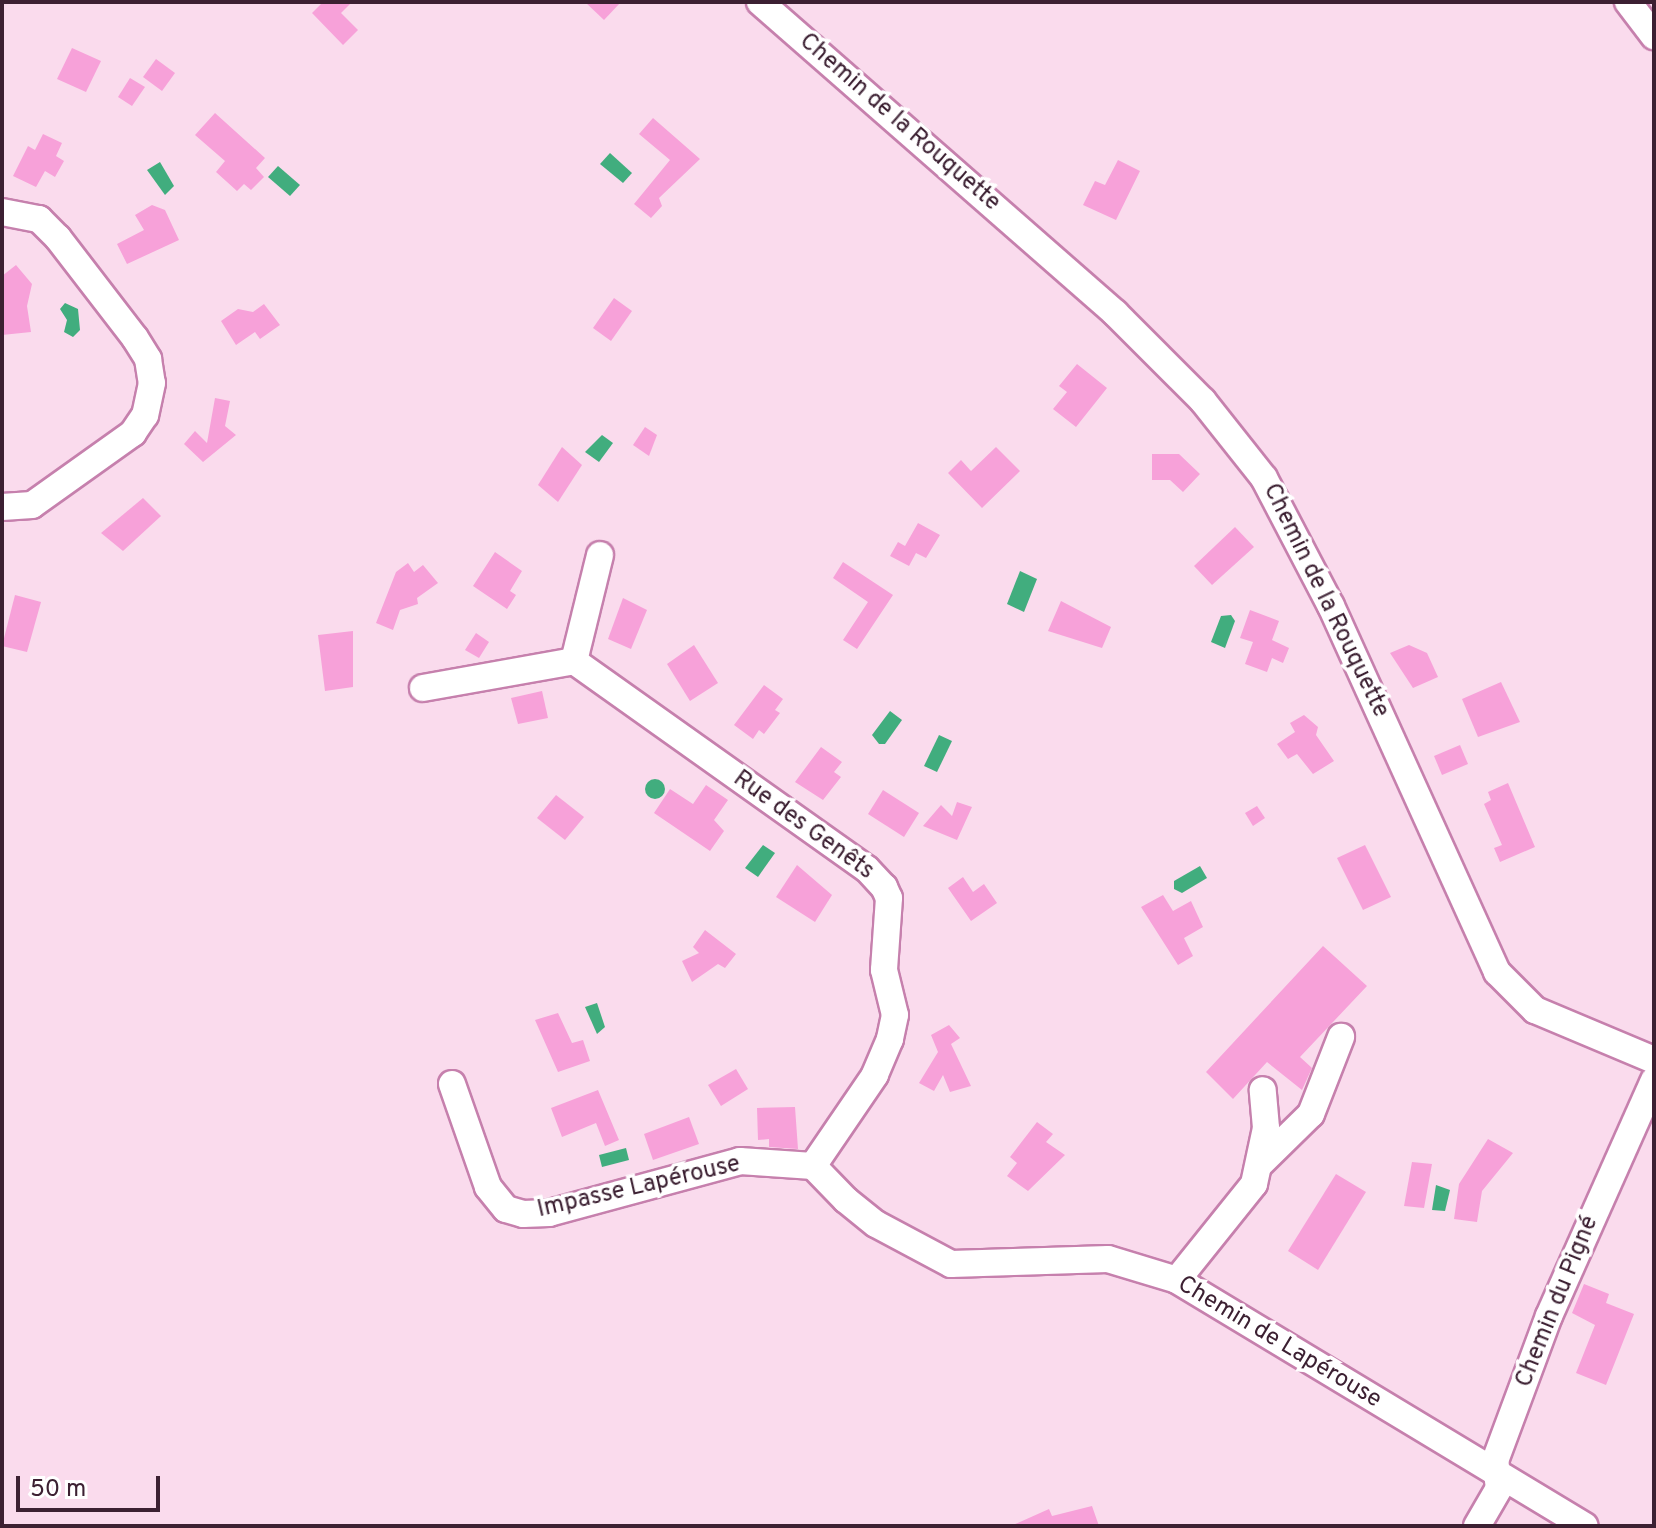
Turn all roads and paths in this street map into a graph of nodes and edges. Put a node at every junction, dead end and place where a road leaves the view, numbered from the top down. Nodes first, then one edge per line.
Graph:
1 (760, 2) edge
2 (1628, 2) edge
3 (1654, 36) edge
4 (2, 212) edge
5 (2, 507) edge
6 (600, 555) dead end
7 (574, 661) junction
8 (423, 688) dead end
9 (1341, 1037) dead end
10 (1654, 1060) edge
11 (1654, 1080) edge
12 (452, 1084) dead end
13 (1263, 1090) dead end
14 (1260, 1164) junction
15 (820, 1174) junction
16 (1177, 1280) junction
17 (1496, 1475) junction
18 (1477, 1526) edge
19 (1584, 1526) edge

1 - 10 street, Chemin de la Rouquette
2 - 3 street
4 - 5 street
6 - 7 street
7 - 8 street
7 - 15 street, Rue des Genêts
9 - 14 street
11 - 17 street, Chemin du Pigné
12 - 15 street, Impasse Lapérouse
13 - 14 street
14 - 16 street
15 - 16 street, Chemin de Lapérouse
16 - 17 street, Chemin de Lapérouse
17 - 18 street, Chemin du Pigné
17 - 19 street, Chemin de Lapérouse

